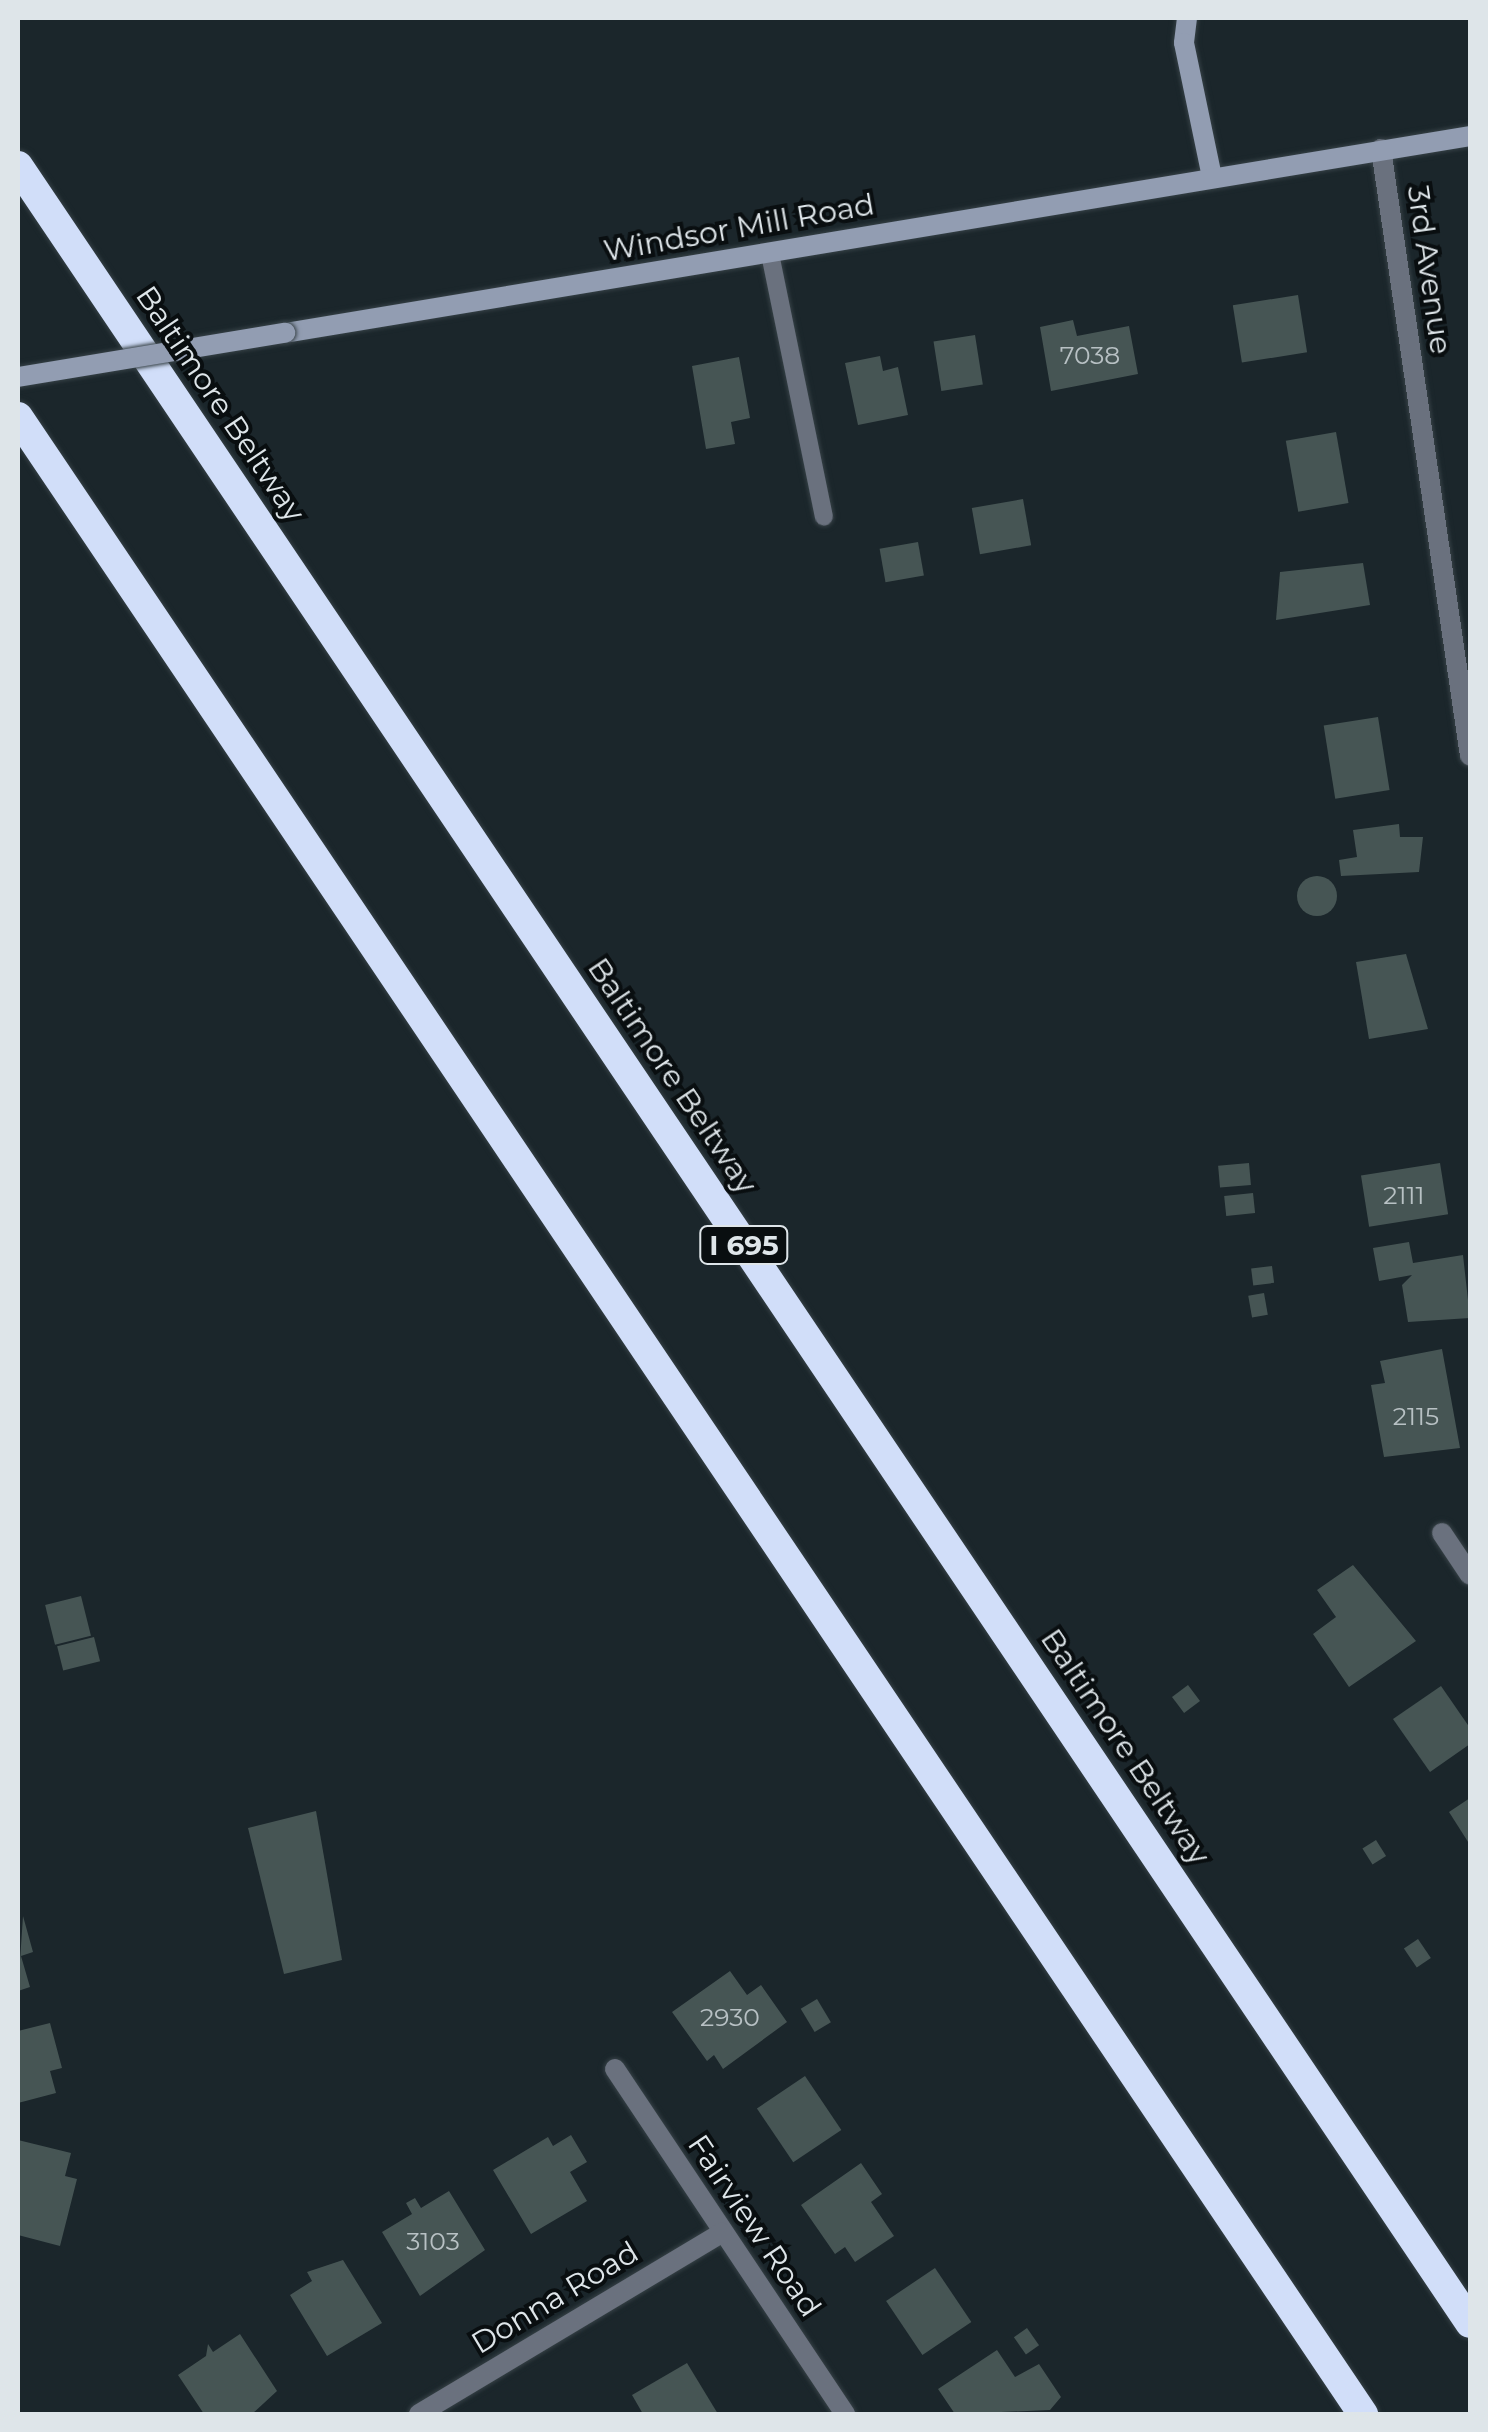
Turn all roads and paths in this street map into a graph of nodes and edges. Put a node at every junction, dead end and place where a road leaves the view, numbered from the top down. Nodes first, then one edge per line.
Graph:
1 (1187, 18) edge
2 (1470, 136) edge
3 (1381, 149) junction
4 (18, 166) edge
5 (1212, 177) junction
6 (770, 254) junction
7 (18, 377) edge
8 (18, 417) edge
9 (824, 516) dead end
10 (1470, 756) edge
11 (1442, 1532) dead end
12 (1470, 1574) edge
13 (615, 2069) dead end
14 (722, 2233) junction
15 (1470, 2323) edge
16 (419, 2414) edge
17 (844, 2414) edge
18 (1363, 2414) edge

1 - 5 main road
2 - 3 main road, Windsor Mill Road
3 - 5 main road, Windsor Mill Road
3 - 10 street, 3rd Avenue
4 - 15 highway, Baltimore Beltway / I 695
5 - 6 main road, Windsor Mill Road
6 - 7 main road, Windsor Mill Road, bridge
6 - 9 lane
8 - 18 highway
11 - 12 street
13 - 14 street, Fairview Road
14 - 16 street, Donna Road
14 - 17 street, Fairview Road

